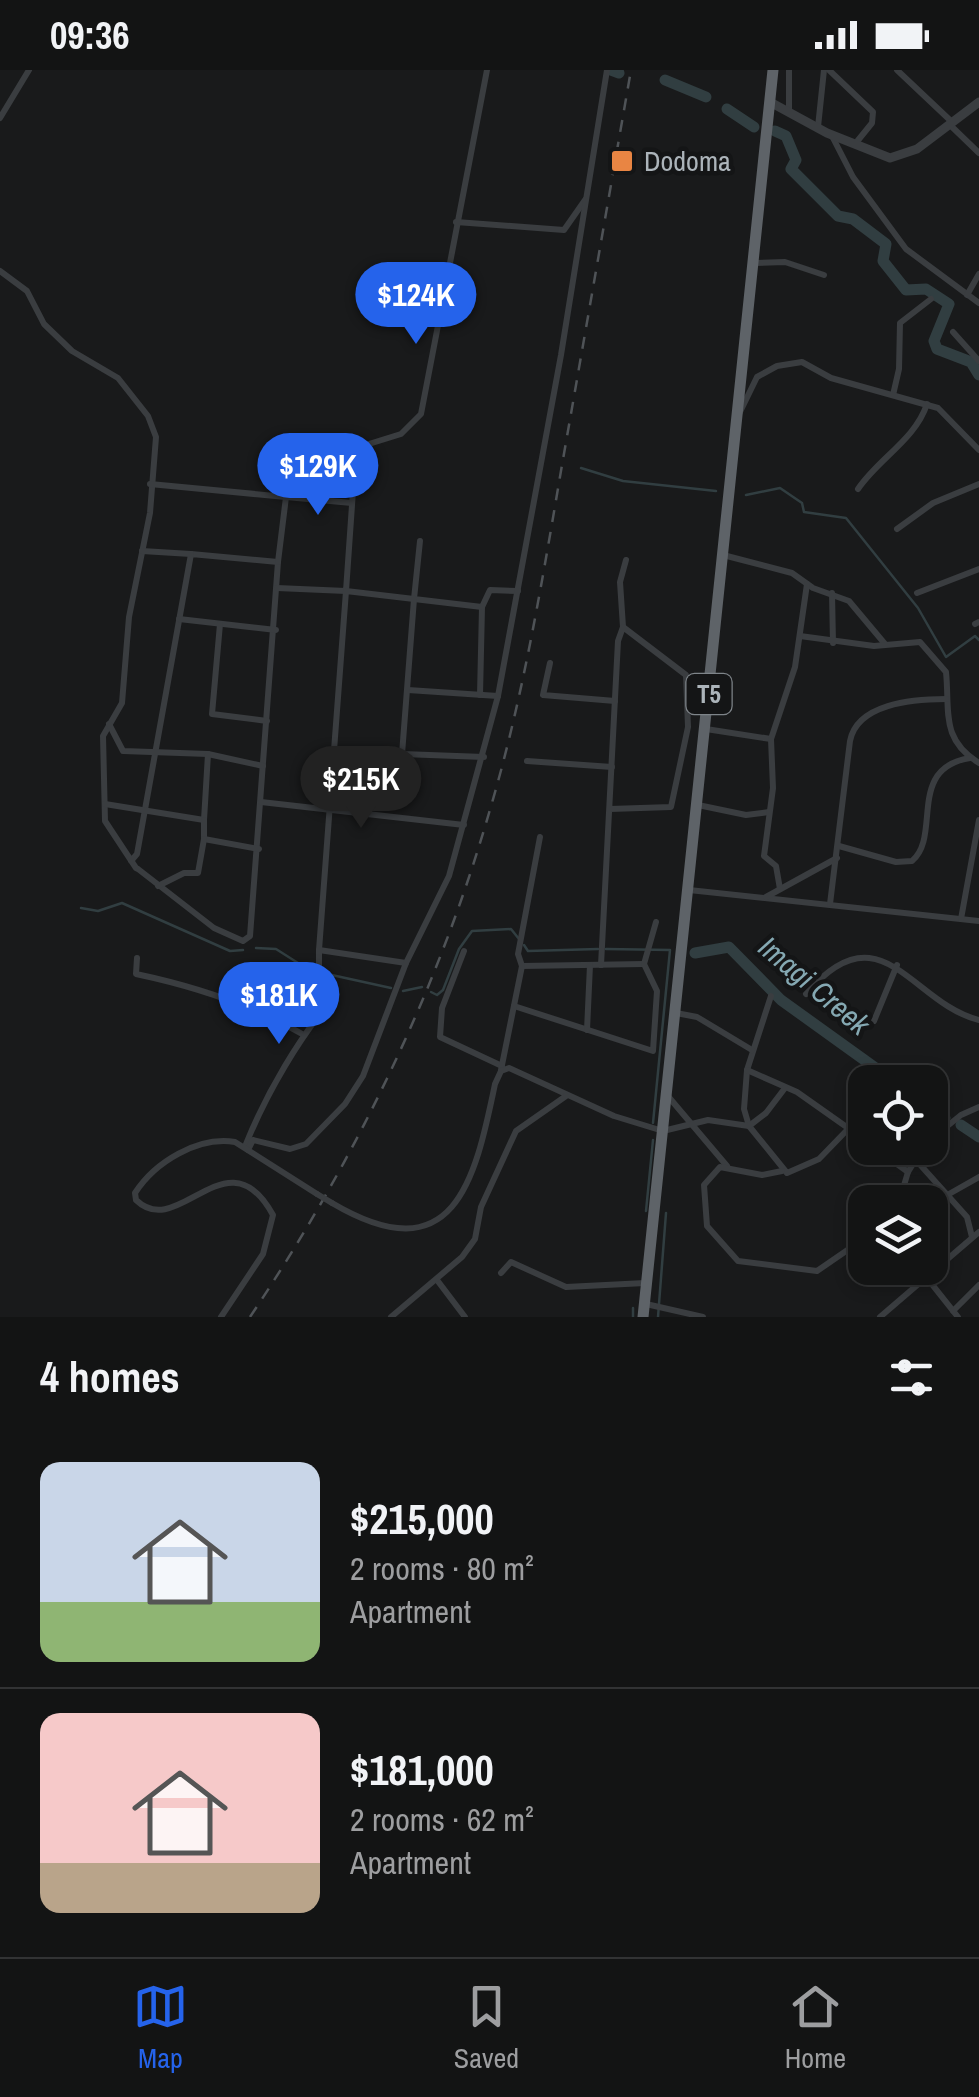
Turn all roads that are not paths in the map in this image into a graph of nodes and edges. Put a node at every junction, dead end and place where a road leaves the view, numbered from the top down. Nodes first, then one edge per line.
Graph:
1 (29, 70) edge
2 (607, 70) edge
3 (773, 70) edge
4 (789, 70) edge
5 (826, 70) edge
6 (897, 70) edge
7 (484, 71) edge
8 (770, 102) junction
9 (979, 102) edge
10 (789, 110) junction
11 (0, 118) edge
12 (951, 123) junction
13 (818, 127) junction
14 (832, 135) junction
15 (854, 144) junction
16 (979, 153) edge
17 (589, 195) junction
18 (456, 222) junction
19 (754, 263) junction
20 (0, 272) edge
21 (979, 274) edge
22 (824, 275) dead end
23 (966, 296) junction
24 (931, 300) dead end
25 (979, 303) edge
26 (953, 332) dead end
27 (979, 362) edge
28 (893, 395) junction
29 (928, 404) junction
30 (737, 418) junction
31 (979, 450) edge
32 (150, 484) junction
33 (979, 484) edge
34 (858, 489) dead end
35 (286, 498) junction
36 (352, 503) junction
37 (898, 530) dead end
38 (420, 540) dead end
39 (142, 551) junction
40 (191, 554) junction
41 (723, 555) junction
42 (626, 560) dead end
43 (278, 562) junction
44 (979, 569) edge
45 (807, 584) junction
46 (278, 588) junction
47 (346, 591) junction
48 (518, 591) junction
49 (832, 593) junction
50 (918, 593) dead end
51 (414, 598) junction
52 (482, 607) junction
53 (179, 619) junction
54 (220, 624) junction
55 (623, 627) junction
56 (276, 630) junction
57 (800, 636) junction
58 (834, 643) junction
59 (886, 645) junction
60 (550, 662) dead end
61 (408, 690) junction
62 (480, 695) junction
63 (498, 696) junction
64 (946, 699) junction
65 (615, 701) junction
66 (267, 721) junction
67 (109, 724) junction
68 (688, 727) junction
69 (705, 731) junction
70 (771, 739) junction
71 (156, 750) junction
72 (333, 750) junction
73 (208, 754) junction
74 (402, 754) junction
75 (484, 758) junction
76 (971, 758) junction
77 (526, 761) dead end
78 (979, 764) edge
79 (263, 766) junction
80 (612, 767) junction
81 (261, 802) junction
82 (105, 804) junction
83 (697, 806) junction
84 (610, 808) junction
85 (328, 809) junction
86 (769, 812) junction
87 (144, 814) junction
88 (204, 820) junction
89 (979, 820) edge
90 (464, 825) junction
91 (540, 837) dead end
92 (204, 838) junction
93 (839, 846) junction
94 (259, 849) junction
95 (837, 858) junction
96 (131, 860) junction
97 (158, 886) junction
98 (780, 888) junction
99 (688, 890) junction
100 (765, 897) junction
101 (830, 904) junction
102 (960, 919) junction
103 (656, 922) dead end
104 (979, 922) edge
105 (318, 950) junction
106 (464, 951) dead end
107 (137, 958) dead end
108 (406, 964) junction
109 (644, 964) junction
110 (590, 965) junction
111 (601, 965) junction
112 (898, 965) junction
113 (522, 966) junction
114 (806, 994) dead end
115 (771, 996) dead end
116 (514, 1006) junction
117 (675, 1013) junction
118 (874, 1020) dead end
119 (979, 1020) edge
120 (588, 1030) junction
121 (304, 1035) junction
122 (752, 1050) junction
123 (501, 1068) junction
124 (748, 1070) junction
125 (785, 1088) junction
126 (666, 1094) junction
127 (567, 1096) junction
128 (979, 1107) edge
129 (690, 1123) junction
130 (948, 1125) edge
131 (749, 1126) junction
132 (848, 1128) joint
133 (663, 1131) junction
134 (246, 1149) junction
135 (898, 1165) edge
136 (912, 1165) edge
137 (922, 1165) edge
138 (727, 1167) junction
139 (782, 1171) junction
140 (908, 1172) junction
141 (979, 1177) edge
142 (904, 1185) edge
143 (949, 1194) junction
144 (976, 1235) edge
145 (848, 1250) edge
146 (948, 1260) edge
147 (501, 1273) dead end
148 (436, 1280) junction
149 (647, 1283) junction
150 (919, 1285) edge
151 (933, 1285) edge
152 (979, 1285) edge
153 (644, 1310) edge
154 (687, 1314) edge
155 (956, 1314) edge
156 (221, 1317) edge
157 (390, 1317) edge
158 (465, 1317) edge
159 (703, 1317) edge
160 (880, 1317) edge

1 - 11 street
2 - 17 street
3 - 8 highway, T5
4 - 10 street
5 - 13 street
5 - 15 street
6 - 12 street
7 - 18 street
8 - 10 street
8 - 19 highway, T5
9 - 12 street
10 - 13 street
12 - 15 street
12 - 16 street
13 - 14 street
14 - 15 street
14 - 23 street
17 - 18 street
17 - 48 street
18 - 36 street
19 - 22 street
19 - 30 highway, T5
20 - 32 street
21 - 23 street
23 - 25 street
24 - 28 street
26 - 27 street
28 - 29 street
28 - 30 street
29 - 31 street
29 - 34 street
30 - 41 highway, T5
32 - 35 street
32 - 39 street
33 - 37 street
35 - 36 street
35 - 43 street
36 - 47 street
38 - 51 street
39 - 40 street
39 - 67 street
40 - 43 street
40 - 53 street
41 - 45 street
41 - 69 highway, T5
42 - 55 street
43 - 46 street
44 - 50 street
45 - 49 street
45 - 57 street
46 - 47 street
46 - 56 street
47 - 51 street
47 - 72 street
48 - 52 street
48 - 63 street
49 - 58 street
49 - 59 street
51 - 52 street
51 - 61 street
52 - 62 street
53 - 54 street
53 - 71 street
54 - 56 street
54 - 66 street
55 - 65 street
55 - 68 street
56 - 66 street
57 - 58 street
57 - 70 street
58 - 59 street
59 - 64 street
60 - 65 street
61 - 62 street
61 - 74 street
62 - 63 street
63 - 75 street
64 - 76 street
64 - 93 street
65 - 80 street
66 - 79 street
67 - 71 street
67 - 82 street
68 - 69 street
68 - 84 street
69 - 70 street
69 - 83 highway, T5
70 - 86 street
71 - 73 street
71 - 87 street
72 - 74 street
72 - 85 street
73 - 79 street
73 - 88 street
74 - 75 street
75 - 90 street
76 - 78 street
76 - 93 street
77 - 80 street
79 - 81 street
80 - 84 street
81 - 85 street
81 - 94 street
82 - 87 street
82 - 96 street
83 - 86 street
83 - 99 highway, T5
84 - 111 street
85 - 90 street
85 - 105 street
86 - 98 street
87 - 88 street
87 - 96 street
88 - 92 street
89 - 102 street
90 - 108 street
91 - 113 street
92 - 94 street
92 - 97 street
93 - 95 street
94 - 97 street
95 - 98 street
95 - 101 street
96 - 97 street
98 - 100 street
99 - 100 street
99 - 117 highway, T5
100 - 101 street
101 - 102 street
102 - 104 street
103 - 109 street
105 - 108 street
105 - 121 street
106 - 123 street
107 - 121 street
108 - 134 street
109 - 111 street
109 - 120 street
110 - 111 street
110 - 113 street
110 - 120 street
112 - 114 street
112 - 118 street
112 - 119 street
113 - 116 street
115 - 122 street
116 - 120 street
116 - 123 street
117 - 122 street
117 - 126 highway, T5
121 - 134 street
122 - 124 street
123 - 127 street
123 - 134 street, bridge
124 - 125 street
124 - 131 street
125 - 131 street
125 - 132 street
126 - 129 street
126 - 133 highway, T5
127 - 133 street
127 - 148 street
128 - 130 street
129 - 131 street
129 - 133 street
129 - 138 street
131 - 139 street
132 - 139 street
133 - 149 highway, T5
134 - 156 street
135 - 140 street
136 - 140 street
137 - 143 street
138 - 139 street
138 - 145 street
140 - 142 street
141 - 143 street
143 - 144 street
144 - 146 street
147 - 149 street
148 - 157 street
148 - 158 street
149 - 153 highway, T5
150 - 160 street
151 - 155 street
152 - 155 street
153 - 154 street
154 - 159 street

